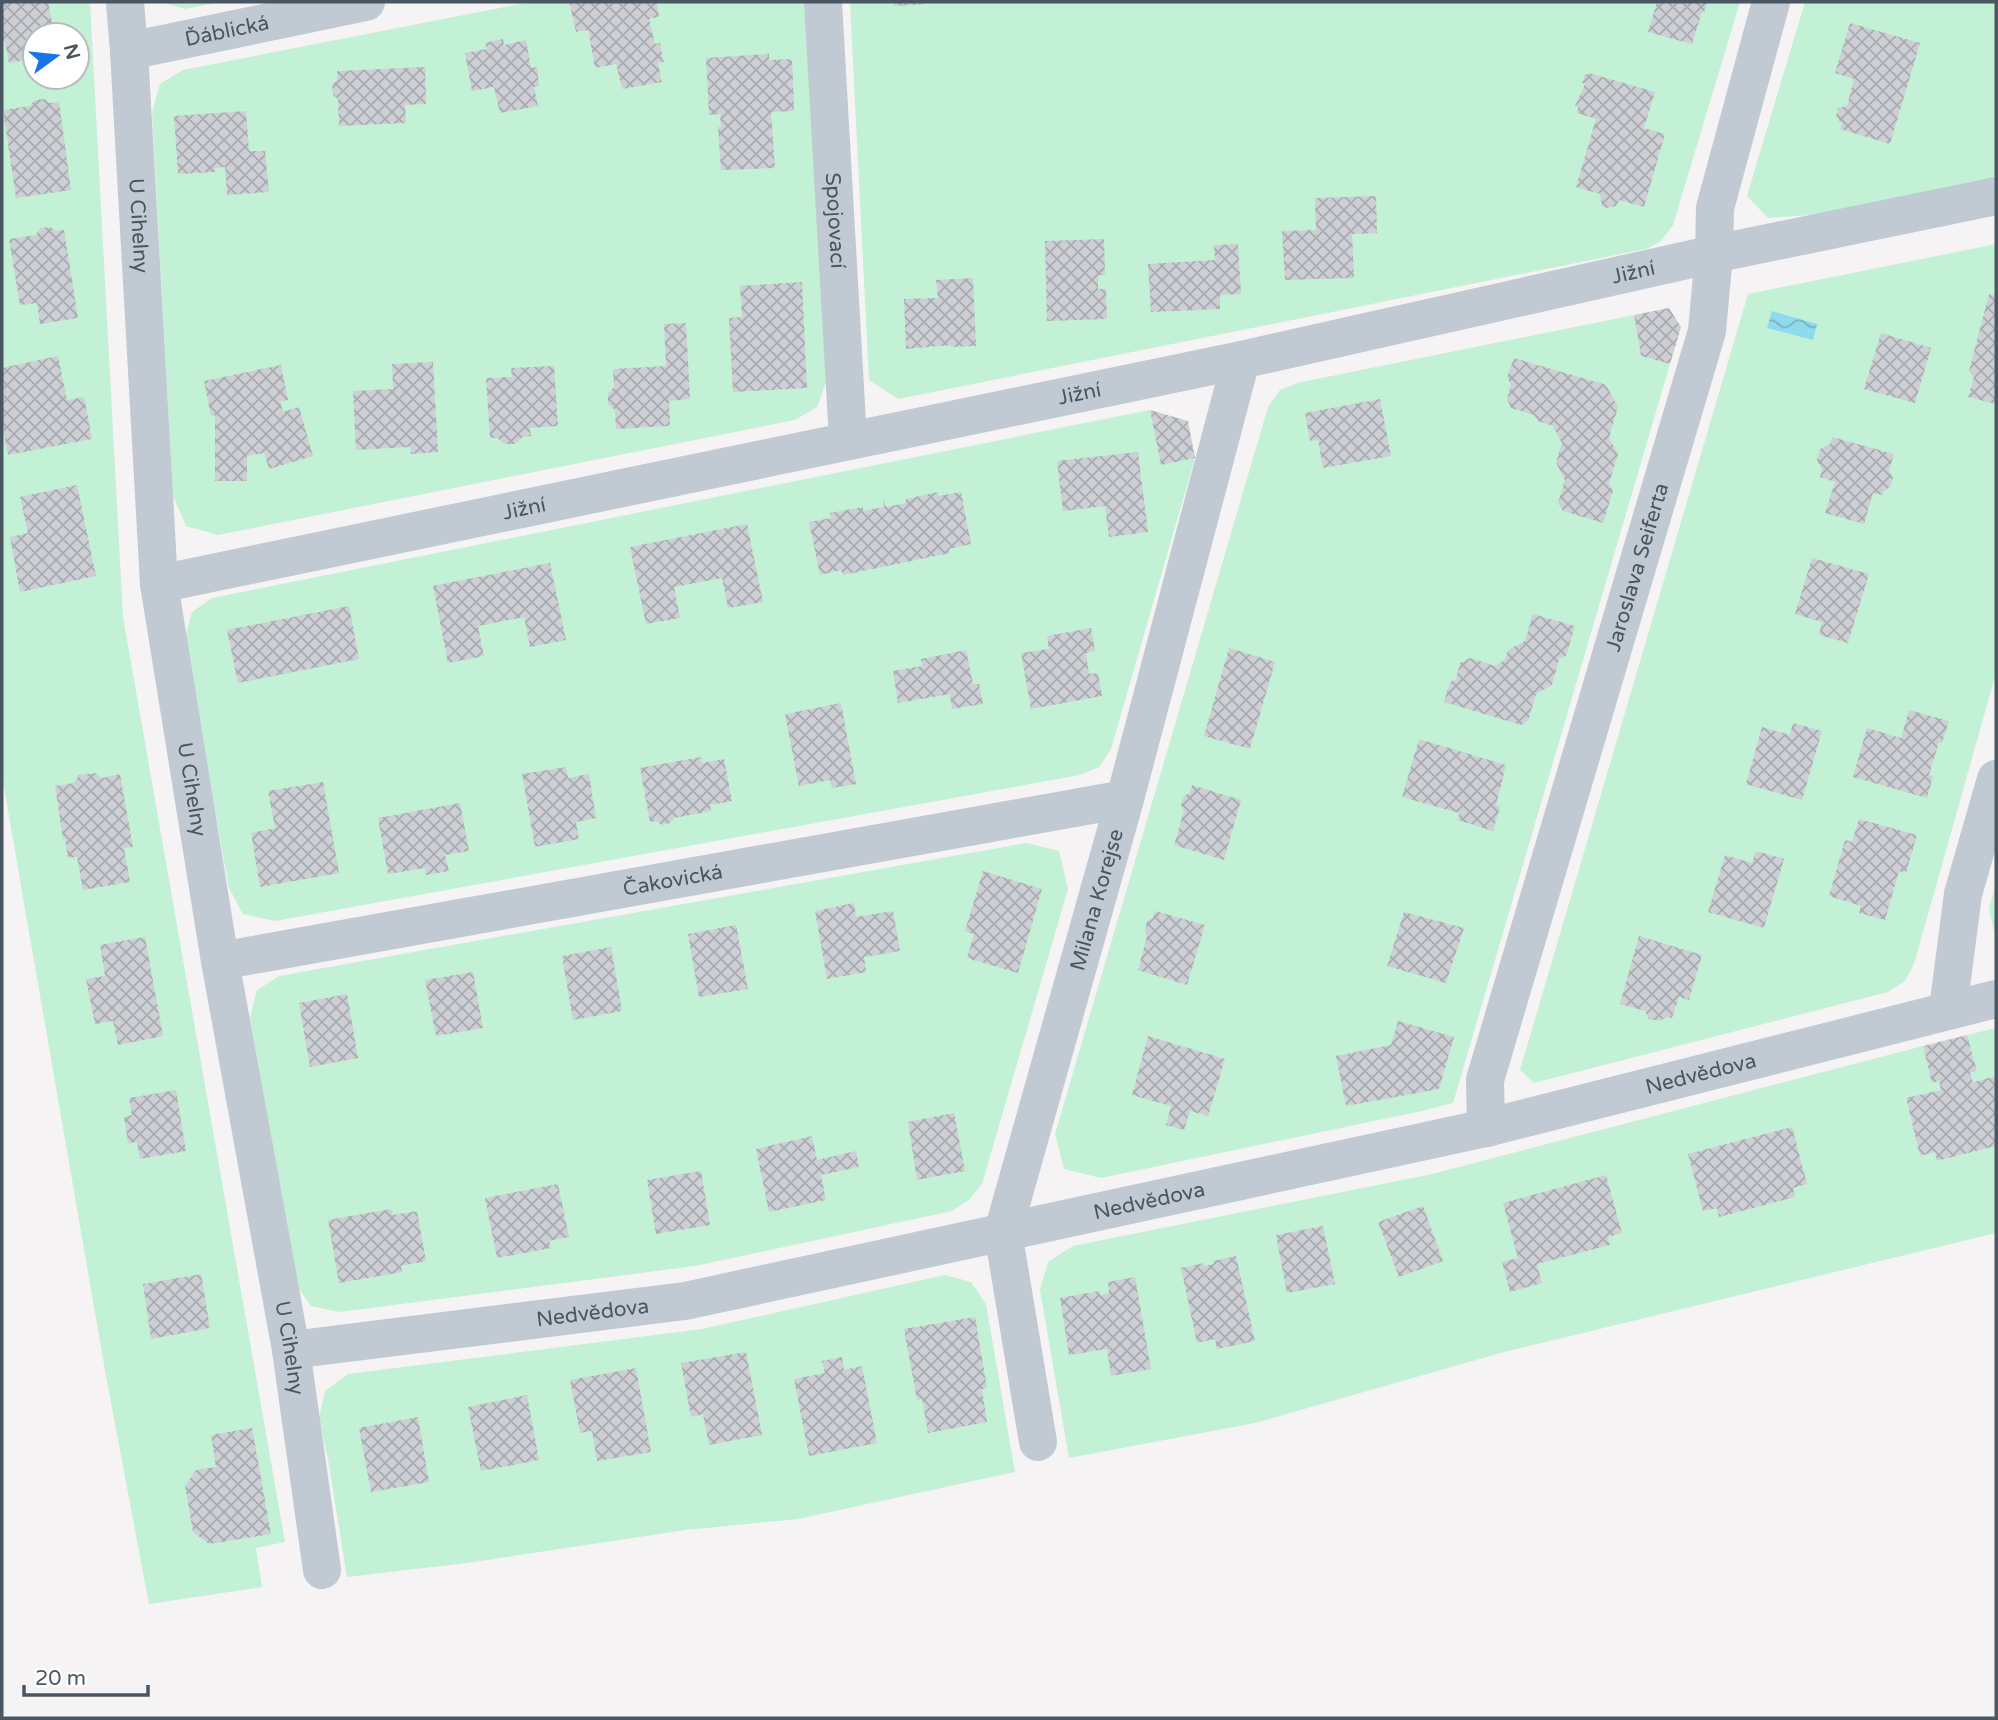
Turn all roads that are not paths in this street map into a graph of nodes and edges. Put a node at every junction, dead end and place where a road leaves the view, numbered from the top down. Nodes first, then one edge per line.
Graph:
1 (125, 2) edge
2 (366, 2) edge
3 (823, 2) edge
4 (1771, 2) edge
5 (129, 51) junction
6 (1996, 196) edge
7 (1714, 254) junction
8 (1241, 360) junction
9 (848, 440) junction
10 (159, 584) junction
11 (1996, 779) edge
12 (1125, 799) junction
13 (220, 961) junction
14 (1996, 999) edge
15 (1948, 1009) junction
16 (1486, 1128) junction
17 (1003, 1232) junction
18 (291, 1350) junction
19 (1038, 1442) dead end
20 (322, 1570) dead end

1 - 5 street, U Cihelny
2 - 5 street, Ďáblická
3 - 9 street, Spojovací
4 - 7 street, Jaroslava Seiferta
5 - 10 street, U Cihelny
6 - 7 street, Jižní
7 - 8 street, Jižní
7 - 16 street, Jaroslava Seiferta
8 - 9 street, Jižní
8 - 12 street, Milana Korejse
9 - 10 street, Jižní
10 - 13 street, U Cihelny
11 - 15 street
12 - 13 street, Čakovická
12 - 17 street, Milana Korejse
13 - 18 street, U Cihelny
14 - 15 street, Nedvědova
15 - 16 street, Nedvědova
16 - 17 street, Nedvědova
17 - 18 street, Nedvědova
17 - 19 street, Milana Korejse
18 - 20 street, U Cihelny

